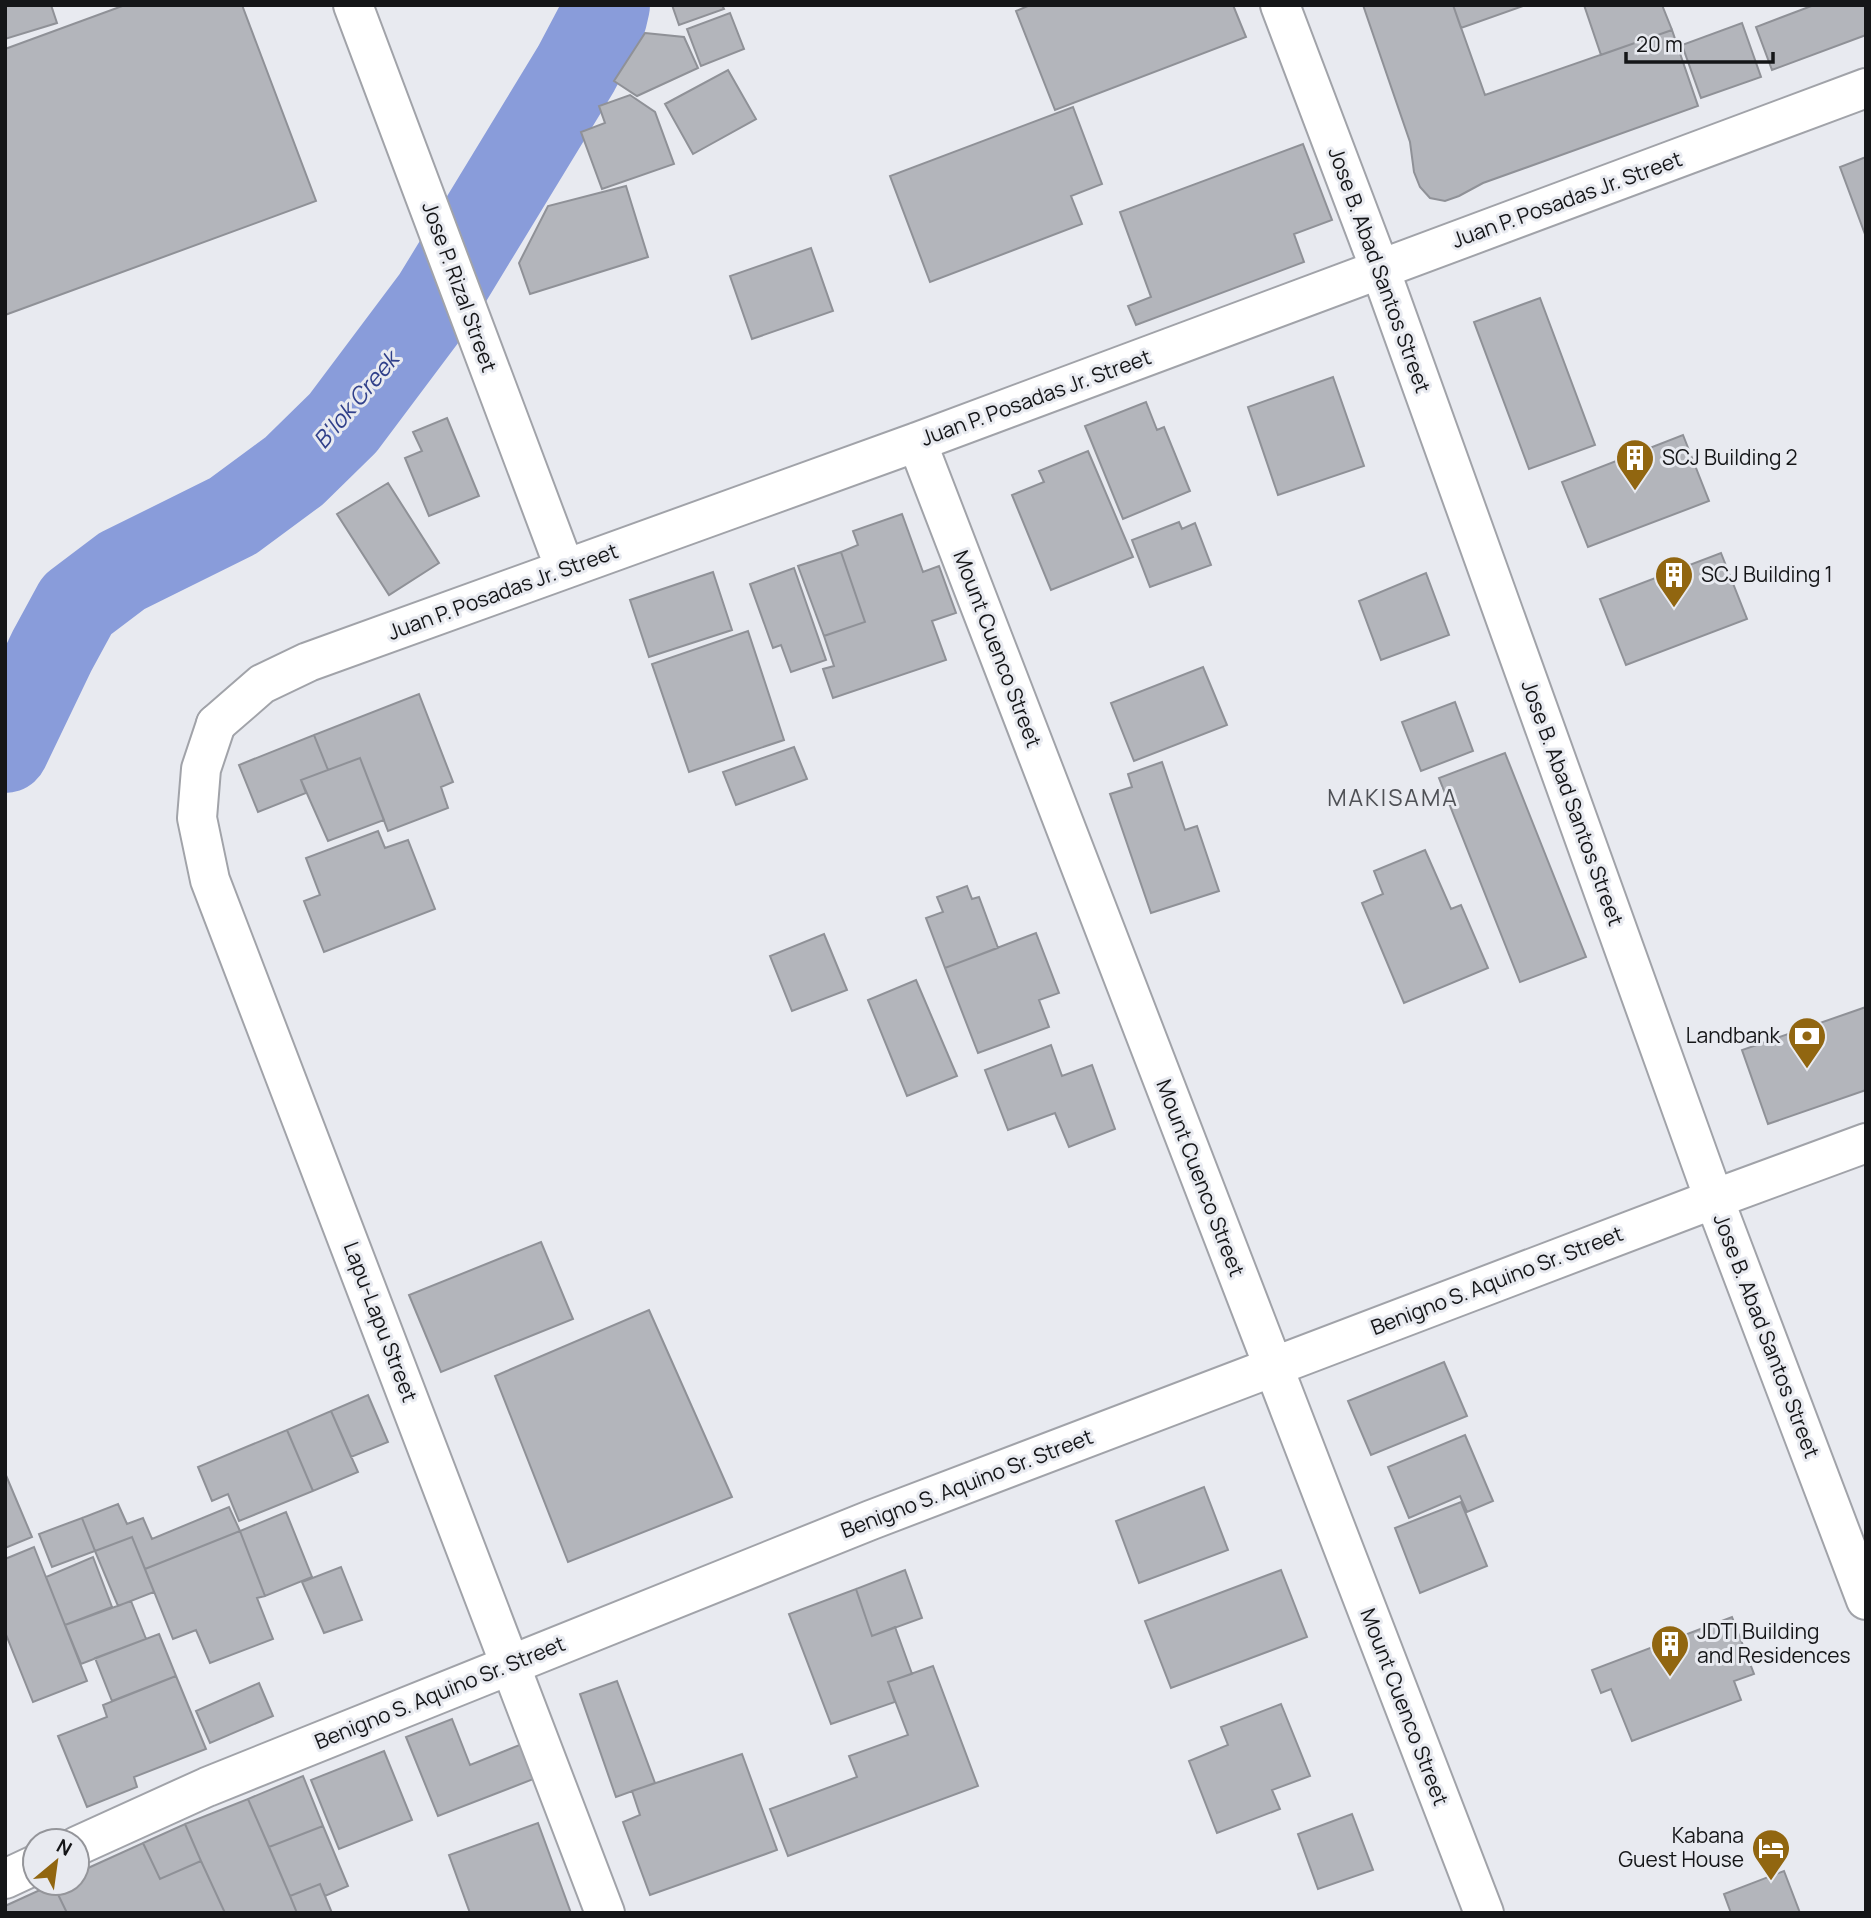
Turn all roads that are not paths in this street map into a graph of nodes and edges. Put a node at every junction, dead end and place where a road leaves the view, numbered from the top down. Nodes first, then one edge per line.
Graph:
1 (353, 5) edge
2 (1280, 5) edge
3 (1866, 88) edge
4 (1380, 269) junction
5 (917, 443) junction
6 (565, 569) junction
7 (216, 724) joint
8 (1866, 1143) edge
9 (1714, 1199) junction
10 (1273, 1367) junction
11 (1866, 1600) edge
12 (512, 1665) junction
13 (91, 1840) edge
14 (21, 1872) edge
15 (5, 1879) edge
16 (605, 1913) edge
17 (1484, 1913) edge

1 - 6 street, Jose P. Rizal Street
2 - 4 street, Jose B. Abad Santos Street
3 - 4 street, Juan P. Posadas Jr. Street
4 - 5 street, Juan P. Posadas Jr. Street
4 - 9 street, Jose B. Abad Santos Street
5 - 6 street, Juan P. Posadas Jr. Street
5 - 10 street, Mount Cuenco Street
6 - 7 street, Juan P. Posadas Jr. Street
7 - 12 street, Lapu-Lapu Street
8 - 9 street, Benigno S. Aquino Sr. Street
9 - 10 street, Benigno S. Aquino Sr. Street
9 - 11 street, Jose B. Abad Santos Street
10 - 12 street, Benigno S. Aquino Sr. Street
10 - 17 street, Mount Cuenco Street
12 - 13 street, Benigno S. Aquino Sr. Street
12 - 16 street, Lapu-Lapu Street
14 - 15 street

